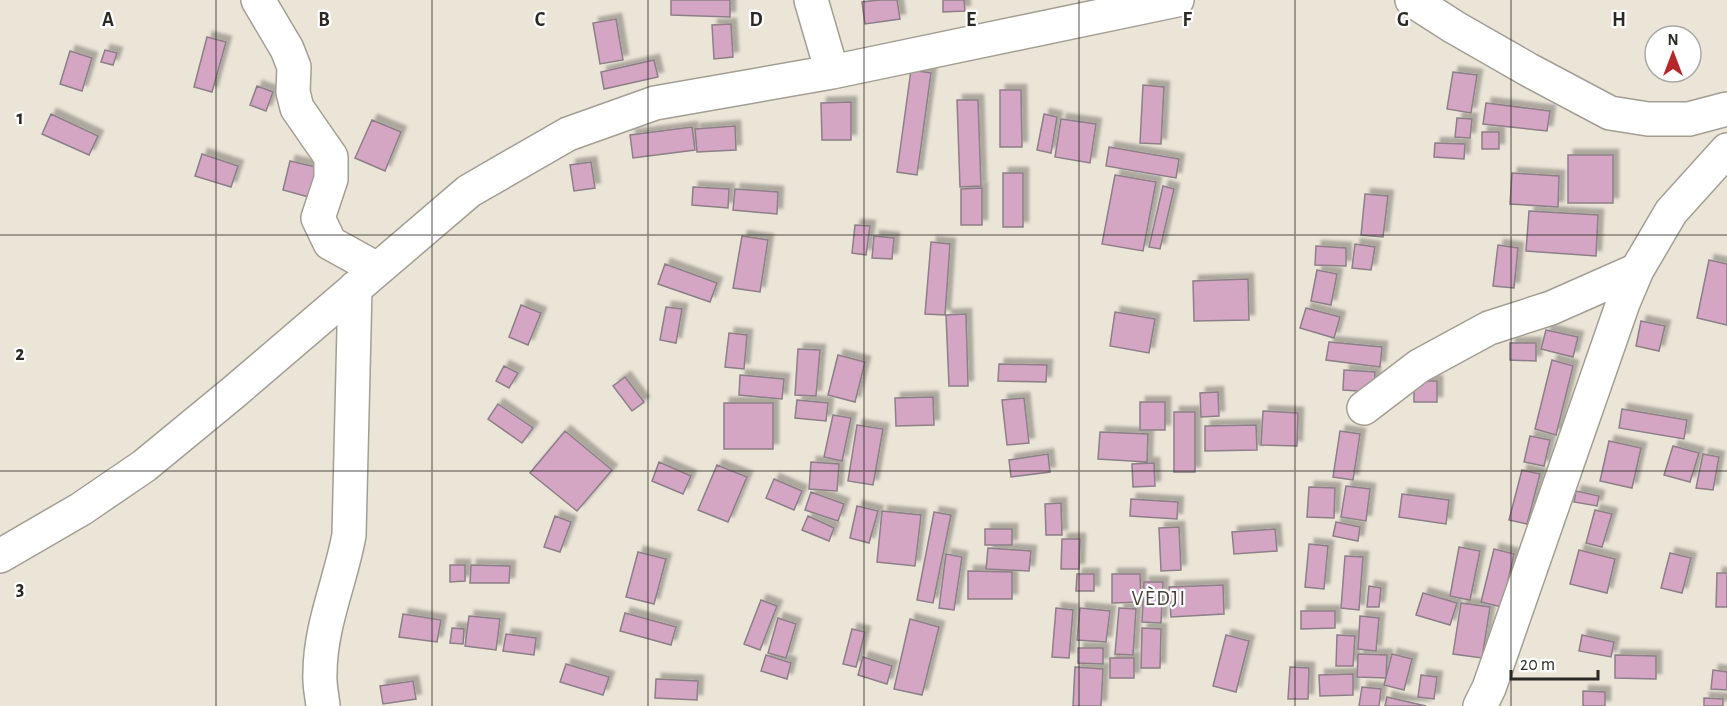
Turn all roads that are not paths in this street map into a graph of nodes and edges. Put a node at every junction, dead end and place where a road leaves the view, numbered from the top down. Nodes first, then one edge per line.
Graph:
1 (258, 0) edge
2 (811, 0) edge
3 (1177, 0) edge
4 (1412, 0) edge
5 (832, 72) junction
6 (1727, 109) edge
7 (1727, 150) edge
8 (1636, 270) junction
9 (366, 279) junction
10 (1364, 408) dead end
11 (0, 556) edge
12 (323, 706) edge
13 (1480, 706) edge

1 - 9 street
2 - 5 street
3 - 5 street
4 - 6 street
5 - 9 street
7 - 8 street
8 - 10 street
8 - 13 street
9 - 11 street
9 - 12 street

